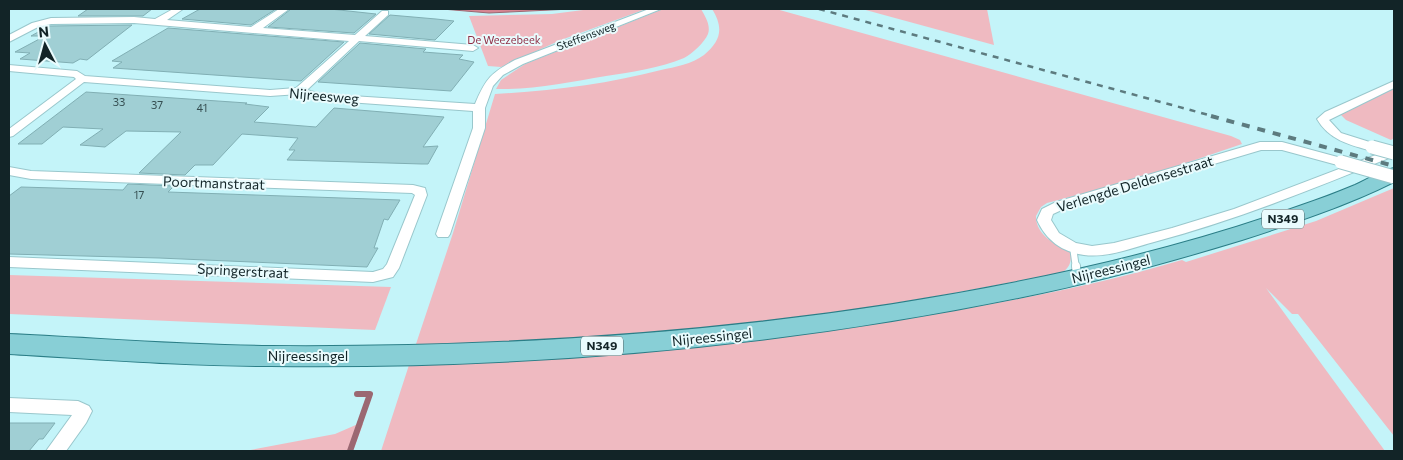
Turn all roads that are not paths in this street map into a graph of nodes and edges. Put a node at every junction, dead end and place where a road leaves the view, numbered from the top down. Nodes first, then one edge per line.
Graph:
1 (179, 9) edge
2 (285, 9) edge
3 (657, 9) edge
4 (62, 12) dead end
5 (385, 12) dead end
6 (51, 21) junction
7 (158, 21) junction
8 (253, 30) junction
9 (9, 39) edge
10 (354, 40) junction
11 (473, 48) dead end
12 (9, 68) edge
13 (82, 79) junction
14 (1394, 84) edge
15 (299, 91) junction
16 (479, 108) junction
17 (9, 134) edge
18 (1394, 152) edge
19 (9, 171) edge
20 (1394, 176) edge
21 (420, 191) joint
22 (443, 234) dead end
23 (1073, 247) junction
24 (9, 262) edge
25 (1078, 277) junction
26 (9, 344) edge
27 (9, 405) edge
28 (56, 451) edge

1 - 7 street
2 - 8 street
3 - 16 street, Steffensweg
4 - 6 street
5 - 10 street
6 - 7 street
6 - 9 street
7 - 8 street
8 - 10 street
10 - 11 street
10 - 15 street
12 - 13 street, Nijreesweg
13 - 15 street, Nijreesweg
13 - 17 street
14 - 18 street, Verlengde Deldensestraat, bridge
15 - 16 street, Nijreesweg
16 - 22 street
18 - 23 street, Verlengde Deldensestraat
19 - 21 street, Poortmanstraat
20 - 23 street, Verlengde Deldensestraat, bridge
20 - 25 main road, Nijreessingel / N349
21 - 24 street, Springerstraat
23 - 25 lane
25 - 26 main road, Nijreessingel / N349
27 - 28 street

